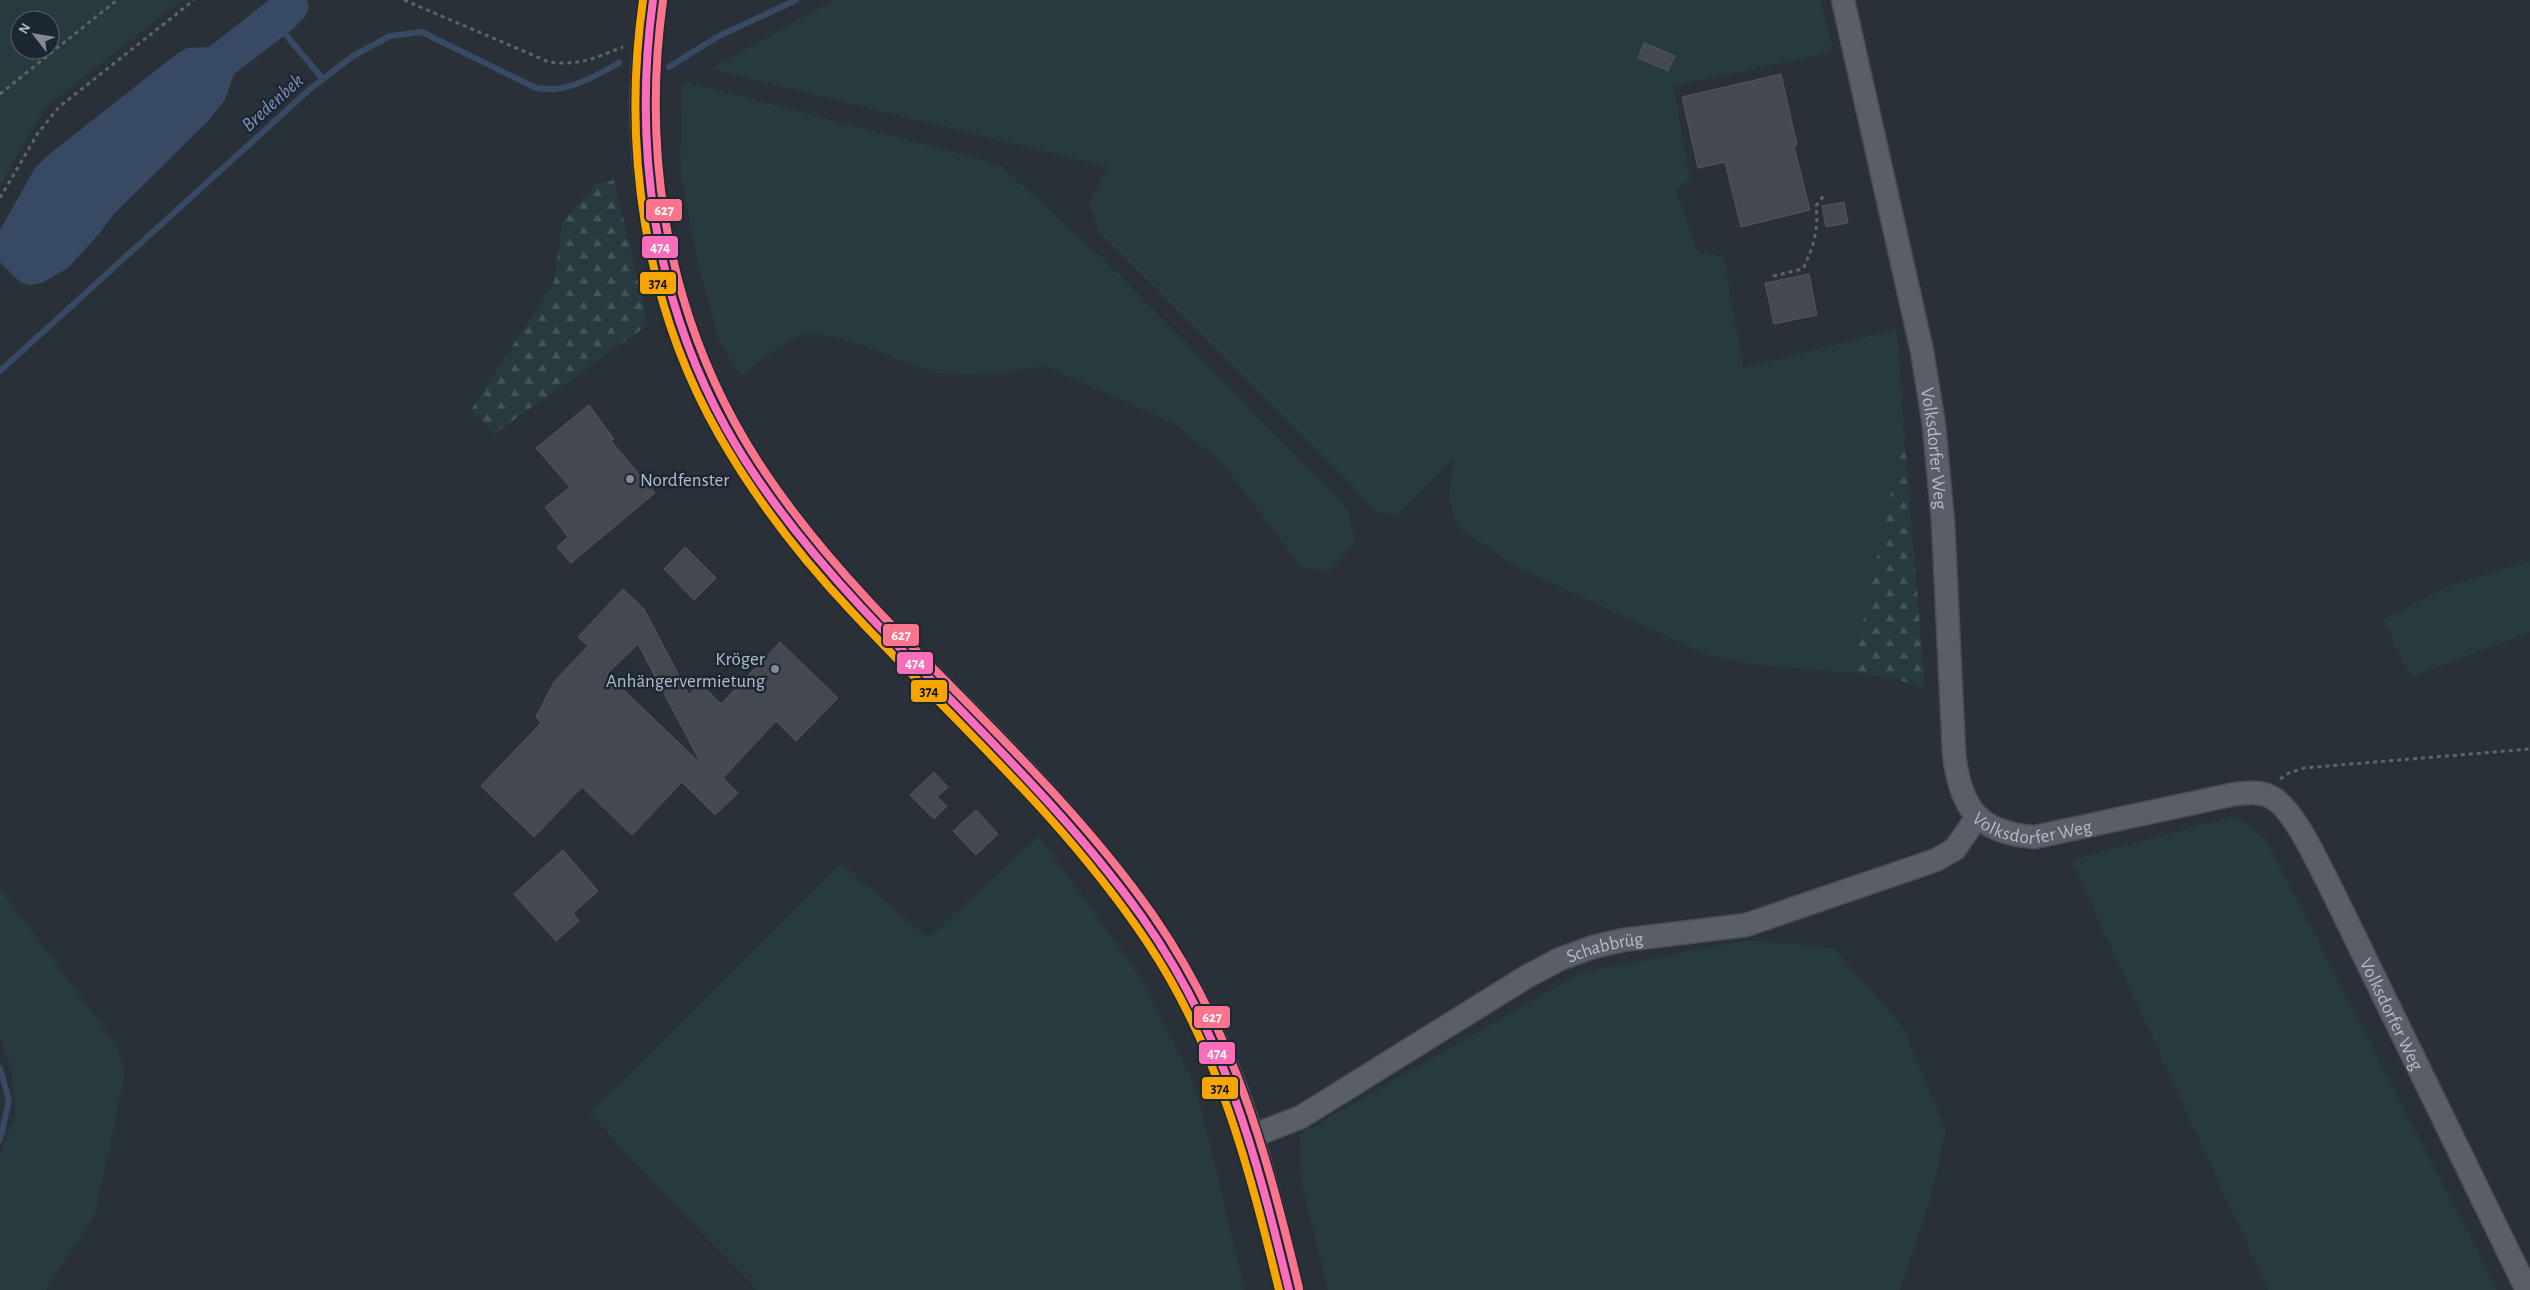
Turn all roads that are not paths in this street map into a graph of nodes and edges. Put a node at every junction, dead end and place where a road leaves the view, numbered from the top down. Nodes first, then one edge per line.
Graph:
1 (653, 0) edge
2 (1843, 0) edge
3 (1978, 817) junction
4 (1250, 1137) junction
5 (1289, 1290) edge
6 (2527, 1290) edge

1 - 4 main road
2 - 3 street, Volksdorfer Weg
3 - 4 street, Schabbrüg
3 - 6 street, Volksdorfer Weg
4 - 5 main road

